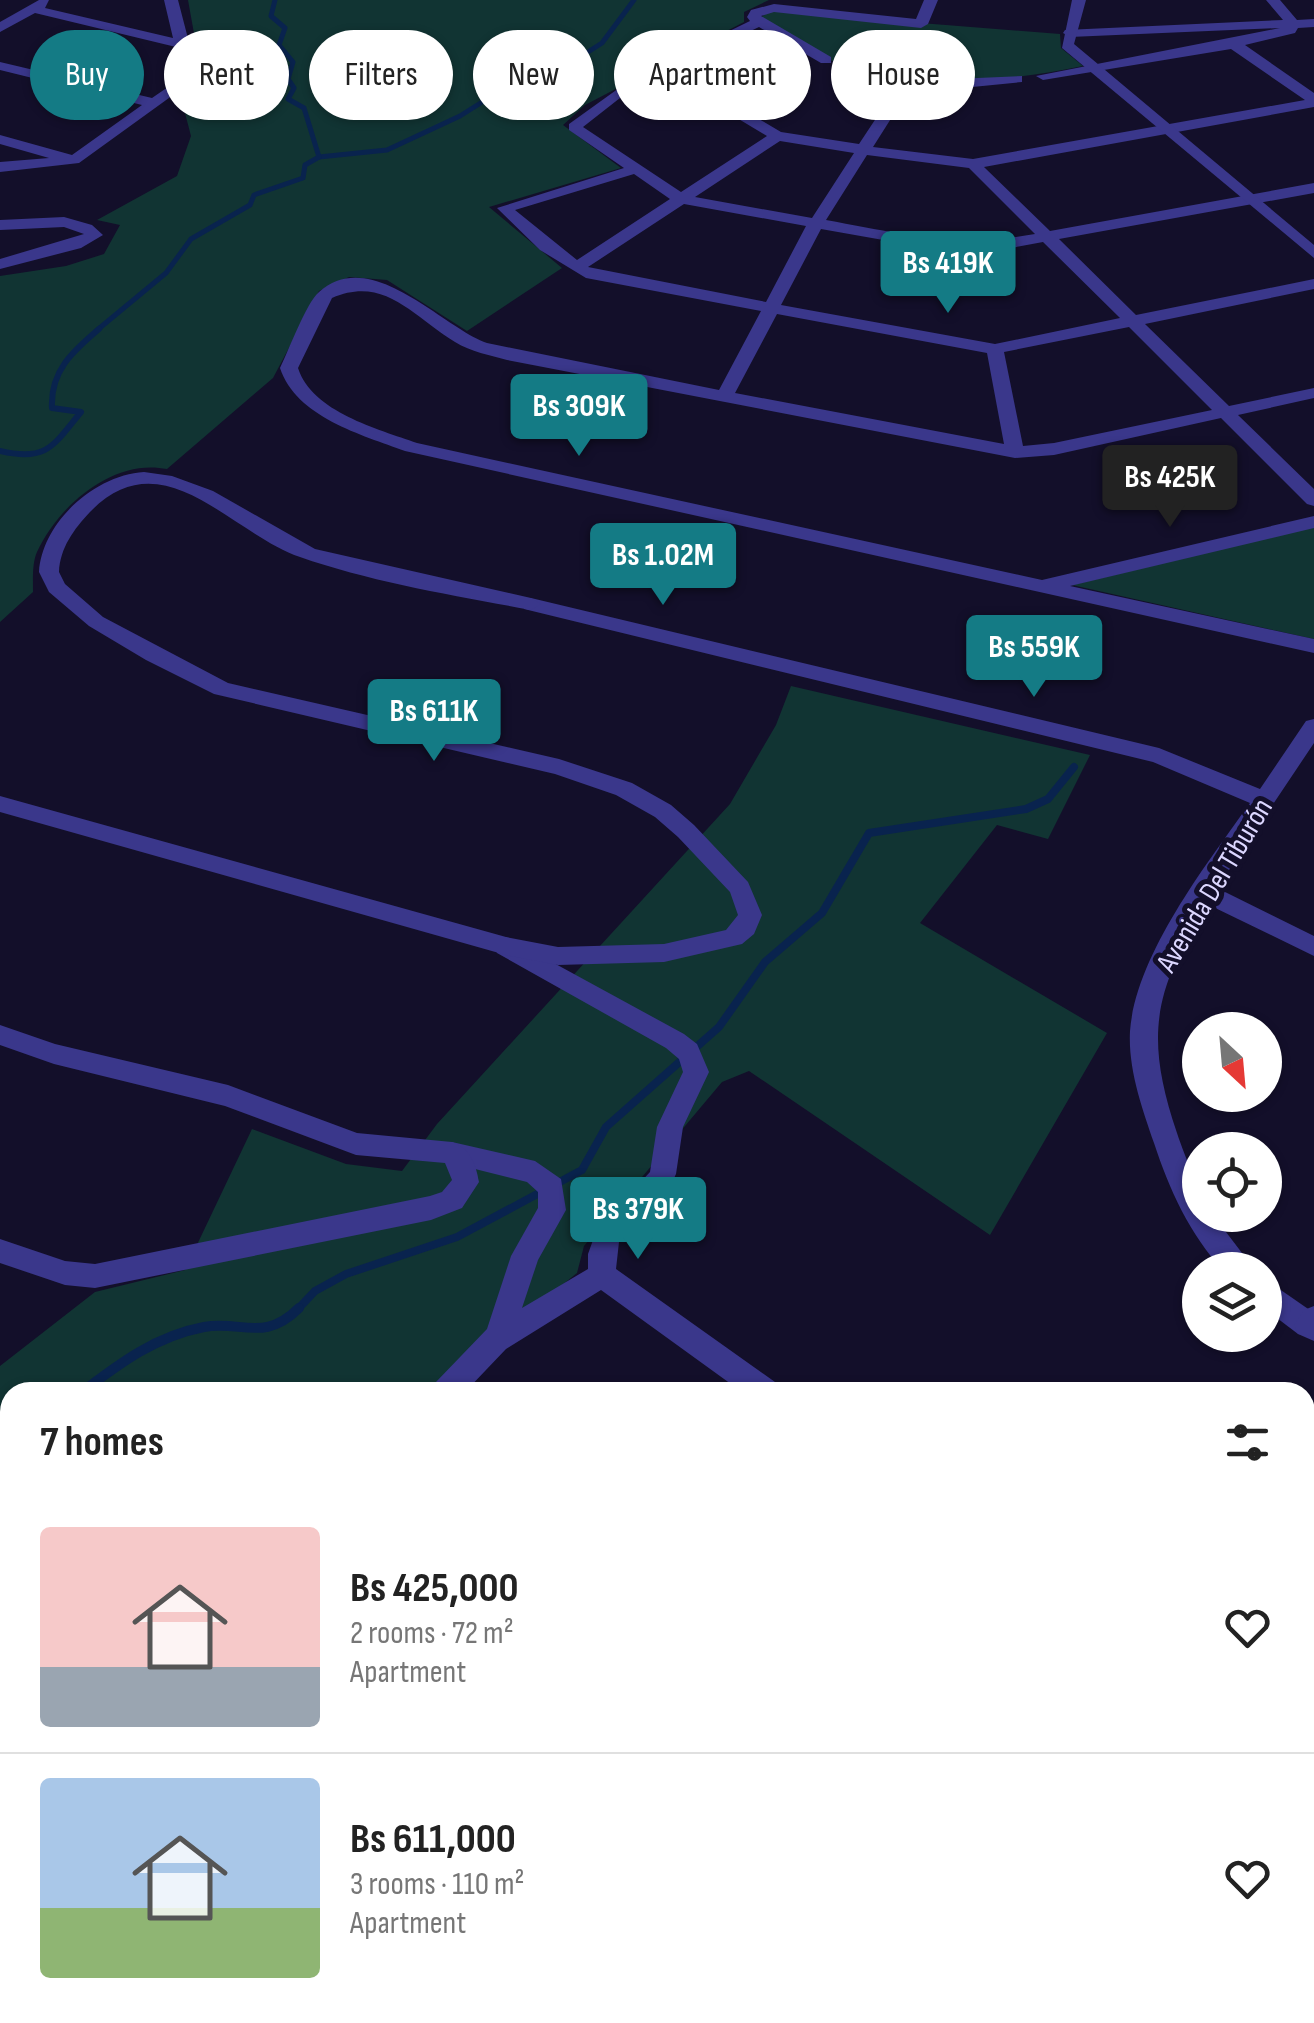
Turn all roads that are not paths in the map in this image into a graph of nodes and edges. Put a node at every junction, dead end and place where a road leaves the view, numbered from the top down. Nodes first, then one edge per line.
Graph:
1 (48, 0) edge
2 (171, 0) edge
3 (931, 0) edge
4 (1079, 0) edge
5 (1272, 0) edge
6 (777, 4) edge
7 (33, 9) junction
8 (759, 22) junction
9 (1314, 23) edge
10 (1293, 24) junction
11 (0, 28) edge
12 (176, 30) edge
13 (742, 30) edge
14 (1070, 32) junction
15 (164, 40) edge
16 (1234, 44) junction
17 (826, 60) dead end
18 (0, 66) edge
19 (1093, 66) junction
20 (1043, 76) dead end
21 (1017, 79) dead end
22 (975, 83) edge
23 (164, 96) edge
24 (614, 96) edge
25 (1314, 102) edge
26 (153, 103) junction
27 (750, 120) edge
28 (882, 120) edge
29 (1166, 130) junction
30 (777, 136) junction
31 (0, 140) edge
32 (861, 151) junction
33 (74, 160) junction
34 (973, 164) junction
35 (0, 167) edge
36 (636, 169) junction
37 (1314, 188) edge
38 (680, 199) junction
39 (1250, 200) junction
40 (816, 223) junction
41 (0, 225) edge
42 (1046, 236) junction
43 (1314, 253) edge
44 (0, 264) edge
45 (576, 268) junction
46 (1314, 284) edge
47 (772, 307) junction
48 (1129, 320) junction
49 (996, 349) junction
50 (1314, 393) edge
51 (724, 398) junction
52 (1224, 412) junction
53 (1015, 452) junction
54 (1314, 500) edge
55 (1314, 522) edge
56 (1038, 587) junction
57 (1314, 646) edge
58 (1314, 726) edge
59 (1305, 758) edge
60 (1264, 800) junction
61 (0, 804) edge
62 (1203, 891) junction
63 (506, 946) junction
64 (1314, 946) edge
65 (0, 1035) edge
66 (452, 1153) junction
67 (0, 1251) edge
68 (1222, 1252) edge
69 (602, 1275) junction
70 (1282, 1304) edge
71 (1312, 1324) edge
72 (495, 1340) junction
73 (455, 1382) edge
74 (751, 1382) edge

1 - 7 street
2 - 12 street
3 - 6 street
4 - 14 street
5 - 10 street
6 - 8 street
7 - 11 street
7 - 15 street
8 - 13 street
8 - 17 street
9 - 10 street
10 - 14 street
10 - 16 street
14 - 19 street
16 - 19 street
16 - 25 street
18 - 26 street
19 - 20 street
19 - 29 street
21 - 22 street
23 - 26 street
24 - 36 street
25 - 29 street
26 - 33 street
27 - 30 street
28 - 32 street
29 - 34 street
29 - 39 street
30 - 32 street
30 - 38 street
31 - 33 street
32 - 34 street
32 - 40 street
33 - 35 street
34 - 42 street
36 - 38 street
36 - 45 street
37 - 39 street
38 - 40 street
38 - 45 street
39 - 42 street
39 - 43 street
40 - 42 street
40 - 47 street
41 - 44 street
42 - 48 street
45 - 47 street
46 - 48 street
47 - 49 street
47 - 51 street
48 - 49 street
48 - 52 street
49 - 53 street
50 - 52 street
51 - 53 street
51 - 56 street
52 - 53 street
52 - 54 street
55 - 56 street
56 - 57 street
58 - 59 street, Avenida Del Tiburón
59 - 60 street, Avenida Del Tiburón
60 - 62 street, Avenida Del Tiburón
60 - 63 street
61 - 63 street
62 - 64 street
62 - 68 street, Avenida Del Tiburón
63 - 69 street
65 - 66 street
66 - 67 street
66 - 72 street
69 - 72 street
69 - 74 street
70 - 71 street
72 - 73 street

